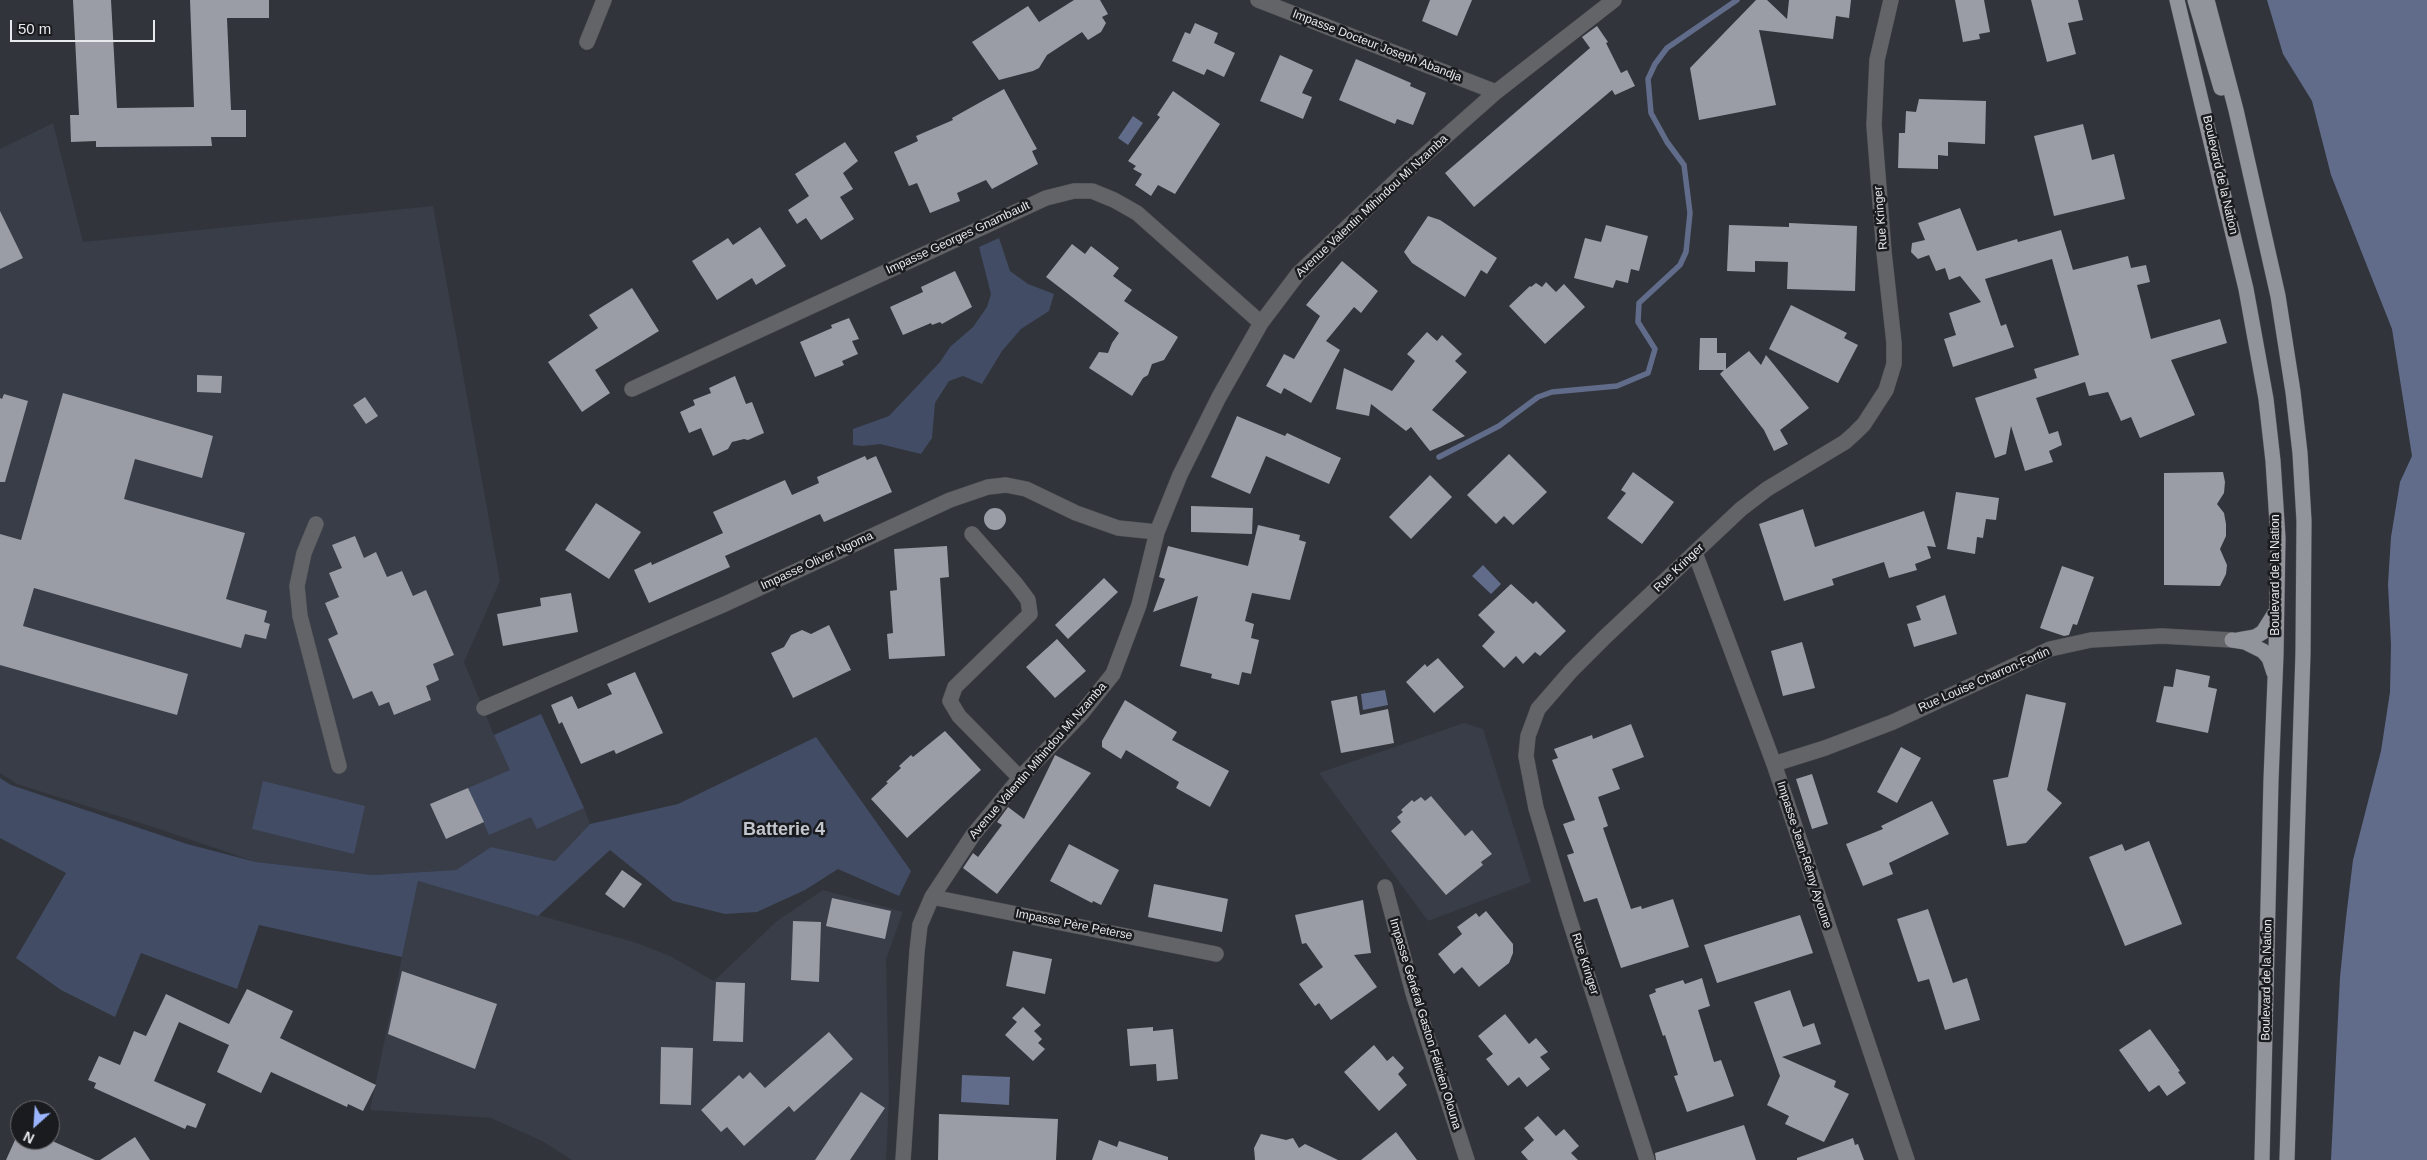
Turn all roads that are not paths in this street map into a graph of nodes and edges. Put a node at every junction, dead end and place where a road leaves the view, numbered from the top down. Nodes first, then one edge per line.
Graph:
1 (604, 0) edge
2 (1258, 0) edge
3 (1614, 0) edge
4 (1891, 0) edge
5 (2177, 0) edge
6 (2195, 0) edge
7 (2207, 0) edge
8 (587, 42) dead end
9 (1496, 92) junction
10 (2236, 110) junction
11 (1261, 323) junction
12 (632, 390) dead end
13 (316, 524) dead end
14 (1157, 532) junction
15 (972, 534) dead end
16 (1695, 553) junction
17 (2277, 609) junction
18 (2232, 640) junction
19 (2276, 679) junction
20 (484, 708) dead end
21 (1774, 764) junction
22 (339, 766) dead end
23 (1020, 778) junction
24 (1385, 887) dead end
25 (932, 897) junction
26 (1216, 954) dead end
27 (903, 1160) edge
28 (1467, 1160) edge
29 (1647, 1160) edge
30 (1907, 1160) edge
31 (2262, 1160) edge
32 (2287, 1160) edge

1 - 8 street
2 - 9 street, Impasse Docteur Joseph Abandja
3 - 9 street, Avenue Valentin Mihindou Mi Nzamba
4 - 16 street, Rue Kringer
5 - 17 main road, Boulevard de la Nation
6 - 10 main road
7 - 10 main road
9 - 11 street, Avenue Valentin Mihindou Mi Nzamba
10 - 32 main road
11 - 12 street, Impasse Georges Gnambault
11 - 14 street, Avenue Valentin Mihindou Mi Nzamba
13 - 22 street
14 - 20 street, Impasse Oliver Ngoma
14 - 23 street, Avenue Valentin Mihindou Mi Nzamba
15 - 23 street
16 - 21 street, Impasse Jean-Rémy Ayoune
16 - 29 street, Rue Kringer
17 - 18 main road
17 - 19 main road, Boulevard de la Nation
18 - 19 main road
18 - 21 street, Rue Louise Charron-Fortin
19 - 31 main road, Boulevard de la Nation
21 - 30 street, Impasse Jean-Rémy Ayoune
23 - 25 street, Avenue Valentin Mihindou Mi Nzamba
24 - 28 street, Impasse Général Gaston Félicien Olouna
25 - 26 street, Impasse Père Peterse
25 - 27 street, Avenue Valentin Mihindou Mi Nzamba

